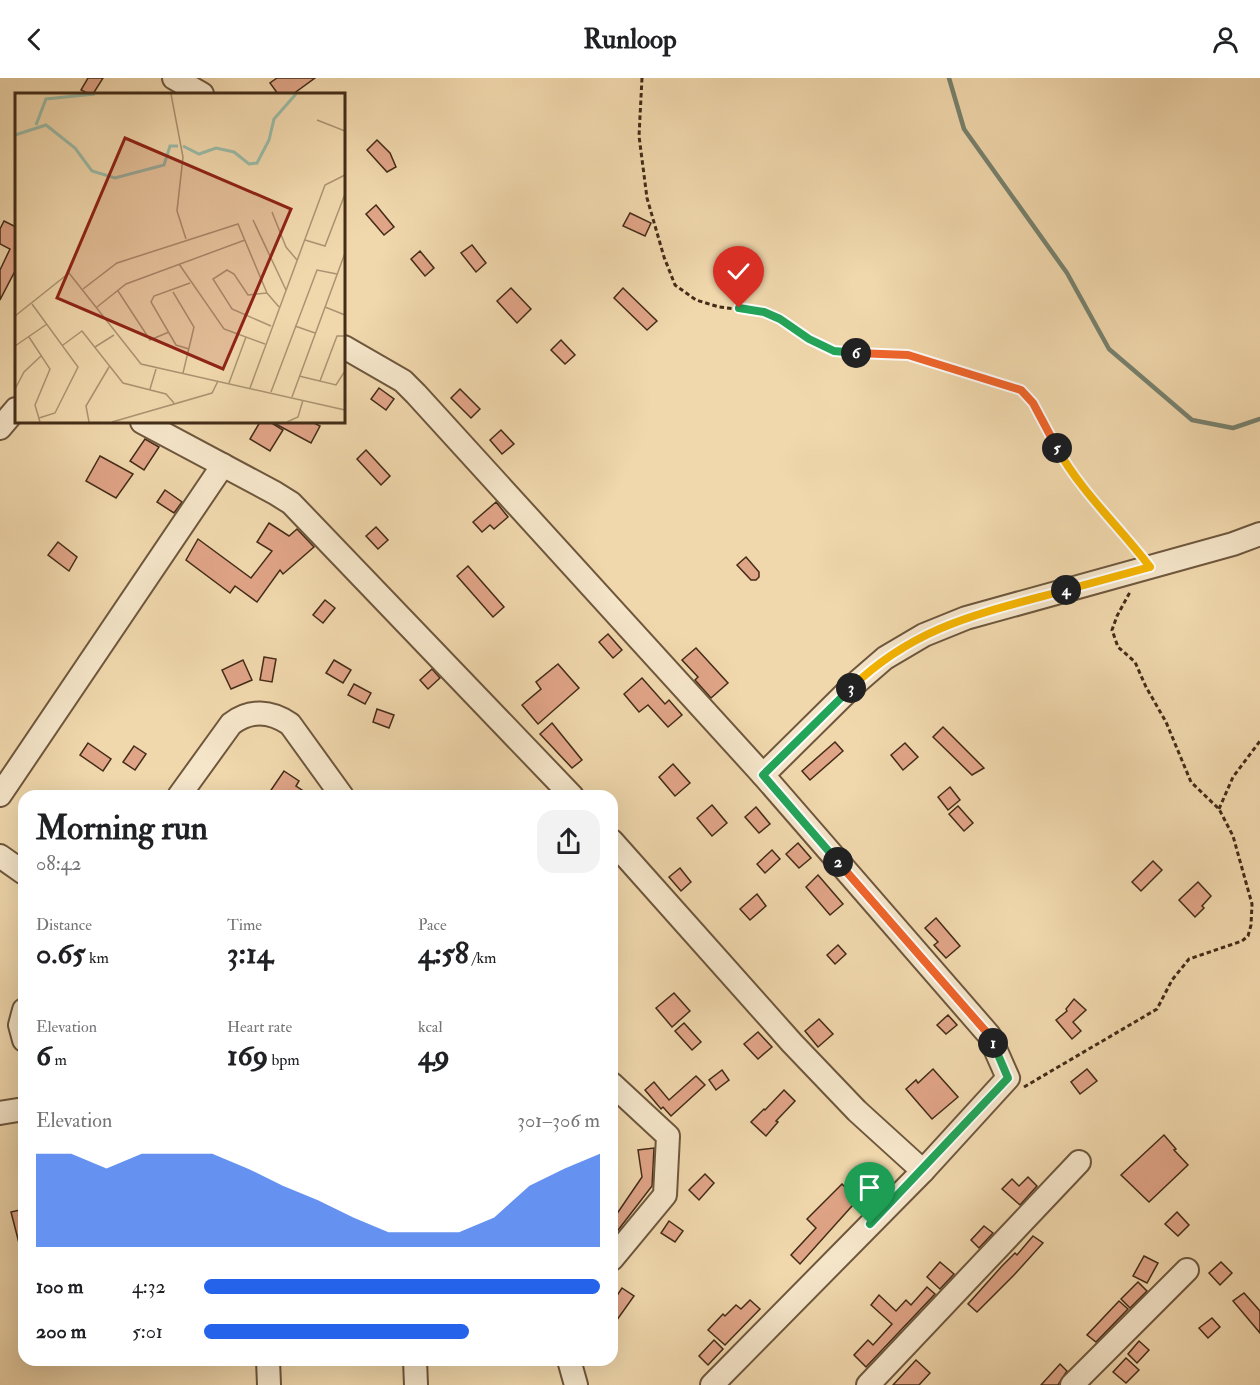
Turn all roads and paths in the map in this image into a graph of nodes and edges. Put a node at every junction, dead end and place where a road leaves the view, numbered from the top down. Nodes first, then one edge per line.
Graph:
1 (174, 78) edge
2 (642, 78) edge
3 (200, 93) edge
4 (345, 348) edge
5 (15, 410) edge
6 (144, 423) edge
7 (0, 428) edge
8 (223, 465) junction
9 (1260, 534) edge
10 (1144, 569) junction
11 (1260, 741) edge
12 (763, 775) junction
13 (184, 790) edge
14 (338, 790) edge
15 (566, 790) edge
16 (0, 795) edge
17 (1219, 809) junction
18 (618, 848) edge
19 (0, 856) edge
20 (18, 869) edge
21 (618, 1090) edge
22 (1017, 1091) dead end
23 (18, 1110) edge
24 (0, 1113) edge
25 (1079, 1162) dead end
26 (923, 1170) junction
27 (618, 1252) edge
28 (1186, 1270) dead end
29 (268, 1366) edge
30 (415, 1366) edge
31 (571, 1366) edge
32 (269, 1385) edge
33 (416, 1385) edge
34 (576, 1385) edge
35 (712, 1385) edge
36 (868, 1385) edge
37 (1072, 1385) edge

1 - 3 street
2 - 10 path
4 - 12 street
5 - 7 street
6 - 8 street
8 - 15 street
8 - 16 street
9 - 10 street
10 - 12 street
10 - 17 path
11 - 17 path
12 - 26 street
13 - 14 street
17 - 22 path
18 - 26 street
19 - 20 street
21 - 27 street
23 - 24 street
25 - 36 street
26 - 35 street
28 - 37 street
29 - 32 street
30 - 33 street
31 - 34 street

